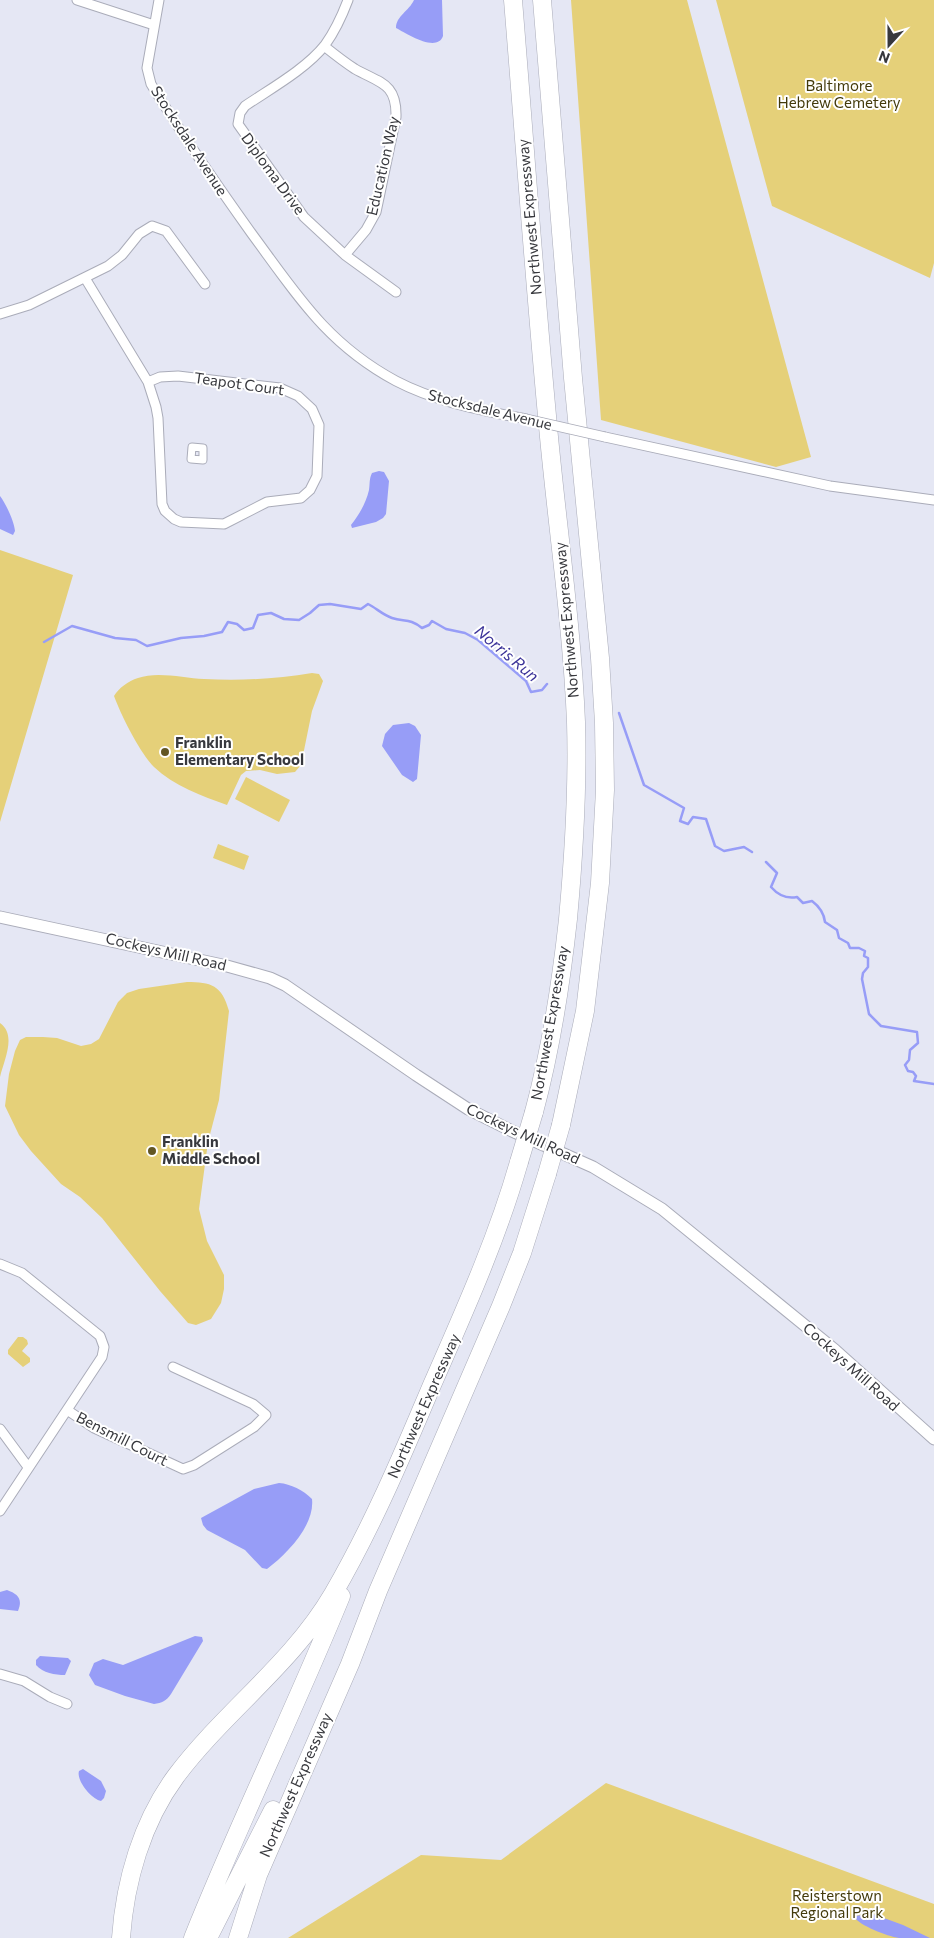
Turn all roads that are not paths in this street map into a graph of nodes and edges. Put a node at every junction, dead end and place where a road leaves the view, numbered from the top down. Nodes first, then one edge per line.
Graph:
1 (77, 0) edge
2 (159, 0) edge
3 (348, 0) edge
4 (513, 0) edge
5 (542, 0) edge
6 (154, 25) junction
7 (324, 46) junction
8 (345, 255) junction
9 (85, 278) junction
10 (205, 284) dead end
11 (396, 292) dead end
12 (0, 314) edge
13 (148, 382) junction
14 (934, 500) edge
15 (0, 917) edge
16 (0, 1264) edge
17 (173, 1367) dead end
18 (67, 1410) junction
19 (0, 1429) edge
20 (934, 1439) edge
21 (28, 1467) junction
22 (380, 1506) junction
23 (0, 1511) edge
24 (378, 1591) junction
25 (0, 1674) edge
26 (67, 1704) dead end
27 (121, 1938) edge
28 (193, 1938) edge
29 (208, 1938) edge
30 (238, 1938) edge

1 - 6 street
2 - 6 street, Stocksdale Avenue
3 - 7 street, Diploma Drive
4 - 22 highway, Northwest Expressway, bridge
5 - 24 highway, Northwest Expressway, bridge
6 - 14 street, Stocksdale Avenue, bridge
7 - 8 street, Education Way
7 - 8 street, Diploma Drive
8 - 11 street, Diploma Drive
9 - 10 street
9 - 12 street
9 - 13 street, Teapot Court
13 - 13 street, Teapot Court
15 - 20 street, Cockeys Mill Road
16 - 18 street
17 - 18 street, Bensmill Court
18 - 21 street
19 - 21 street
21 - 23 street
22 - 27 highway, Northwest Expressway
22 - 28 highway
24 - 29 highway
24 - 30 highway, Northwest Expressway
25 - 26 street

